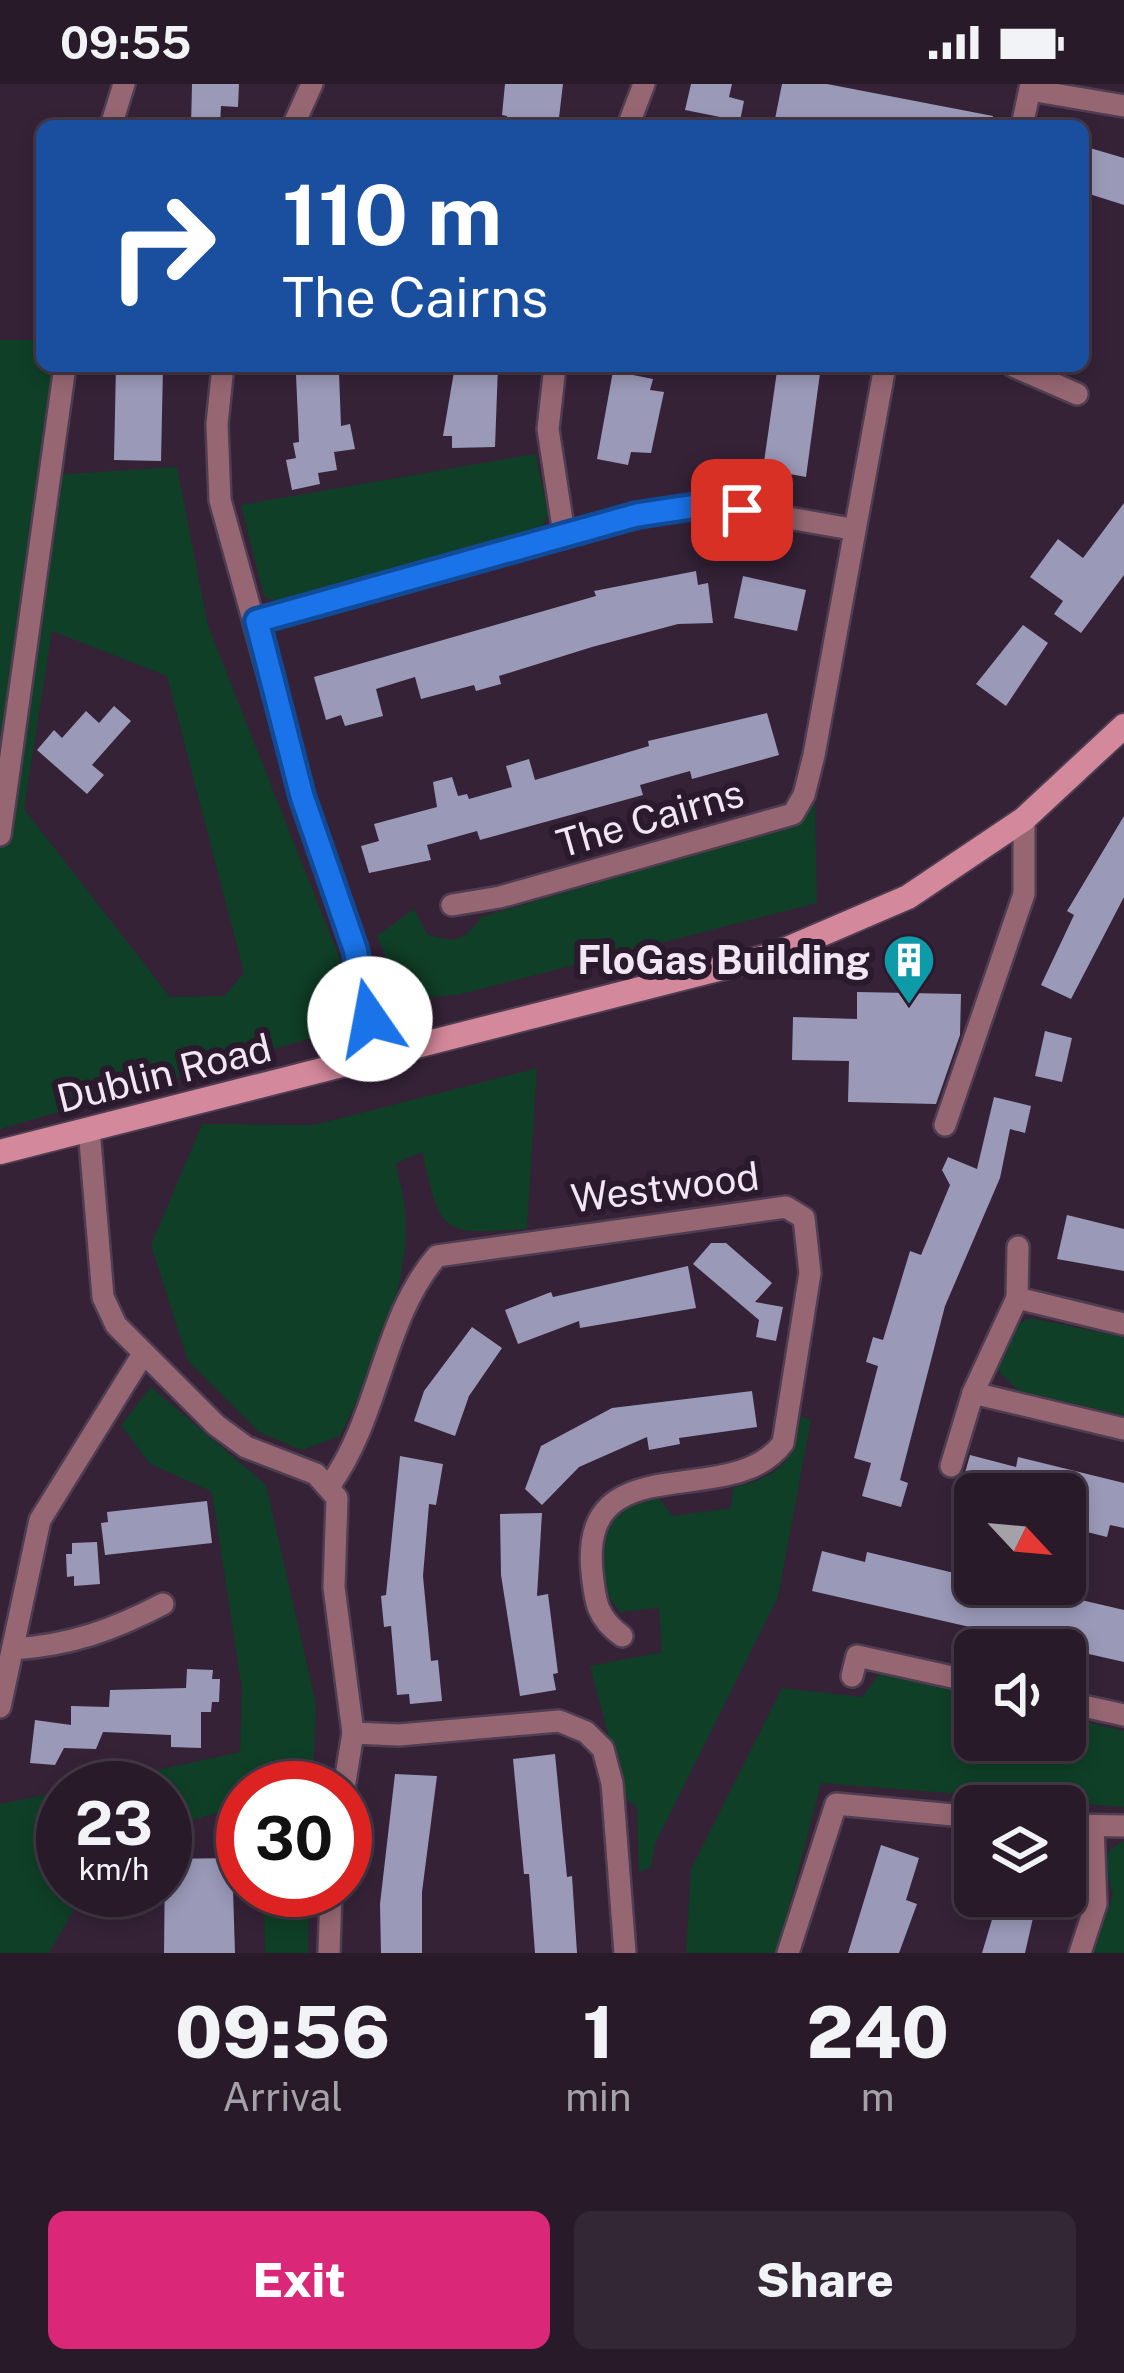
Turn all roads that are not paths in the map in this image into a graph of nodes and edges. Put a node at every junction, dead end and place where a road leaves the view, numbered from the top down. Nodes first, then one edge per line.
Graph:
1 (124, 84) edge
2 (312, 84) edge
3 (644, 84) edge
4 (1031, 87) edge
5 (1124, 106) edge
6 (113, 120) edge
7 (295, 120) edge
8 (630, 120) edge
9 (1023, 120) edge
10 (63, 372) edge
11 (223, 372) edge
12 (554, 372) edge
13 (884, 372) edge
14 (1027, 372) edge
15 (1078, 394) dead end
16 (851, 530) junction
17 (564, 534) junction
18 (257, 621) junction
19 (1124, 726) edge
20 (1024, 819) junction
21 (0, 835) edge
22 (452, 905) dead end
23 (378, 1054) junction
24 (945, 1125) dead end
25 (89, 1129) junction
26 (0, 1152) edge
27 (1018, 1247) dead end
28 (1017, 1298) junction
29 (1124, 1324) edge
30 (143, 1354) junction
31 (973, 1393) junction
32 (1124, 1429) edge
33 (951, 1466) dead end
34 (330, 1485) junction
35 (163, 1604) dead end
36 (622, 1636) dead end
37 (14, 1649) junction
38 (853, 1676) dead end
39 (954, 1677) edge
40 (1086, 1706) edge
41 (0, 1707) edge
42 (1124, 1714) edge
43 (352, 1733) junction
44 (348, 1761) edge
45 (954, 1814) edge
46 (1086, 1826) edge
47 (1124, 1826) edge
48 (1093, 1827) junction
49 (330, 1917) edge
50 (328, 1953) edge
51 (625, 1953) edge
52 (788, 1953) edge
53 (1080, 1953) edge

1 - 6 street
2 - 7 street
3 - 8 street
4 - 5 street
4 - 9 street
10 - 21 street
11 - 18 street
12 - 17 street
13 - 16 street, The Cairns
14 - 15 street
16 - 17 street
16 - 22 street, The Cairns
17 - 18 street
18 - 23 street
19 - 20 main road, Dublin Road
20 - 23 main road, Dublin Road
20 - 24 street
23 - 25 main road, Dublin Road
25 - 26 main road, Dublin Road
25 - 30 street
27 - 28 street
28 - 29 street
28 - 31 street
30 - 34 street
30 - 37 street
31 - 32 street
31 - 33 street
34 - 36 street, Westwood
34 - 43 street
35 - 37 street
37 - 41 street
38 - 39 street
40 - 42 street
43 - 44 street
43 - 51 street
45 - 52 street
46 - 48 street
47 - 48 street
48 - 53 street
49 - 50 street

